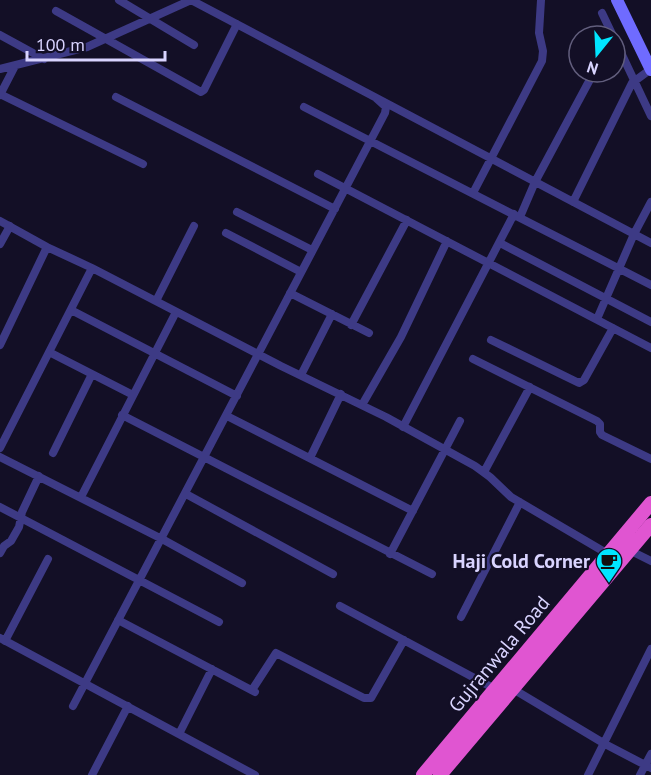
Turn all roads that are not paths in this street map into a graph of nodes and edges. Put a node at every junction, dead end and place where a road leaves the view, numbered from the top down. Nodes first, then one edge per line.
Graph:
1 (119, 0) edge
2 (191, 0) edge
3 (541, 0) edge
4 (617, 0) edge
5 (56, 11) dead end
6 (602, 13) dead end
7 (148, 18) junction
8 (237, 24) junction
9 (607, 24) edge
10 (0, 35) edge
11 (108, 39) junction
12 (194, 45) dead end
13 (44, 59) junction
14 (15, 66) junction
15 (627, 66) edge
16 (0, 69) edge
17 (651, 70) edge
18 (634, 81) junction
19 (588, 84) edge
20 (0, 95) edge
21 (116, 97) dead end
22 (376, 98) junction
23 (304, 107) dead end
24 (651, 116) edge
25 (370, 140) junction
26 (490, 159) junction
27 (144, 164) dead end
28 (318, 174) dead end
29 (535, 182) junction
30 (346, 188) junction
31 (473, 193) junction
32 (573, 202) junction
33 (651, 202) edge
34 (334, 209) junction
35 (237, 212) dead end
36 (517, 215) junction
37 (407, 220) junction
38 (0, 221) edge
39 (10, 226) junction
40 (194, 226) dead end
41 (226, 233) dead end
42 (634, 234) junction
43 (447, 241) junction
44 (500, 243) junction
45 (651, 243) edge
46 (0, 244) edge
47 (47, 247) junction
48 (312, 250) junction
49 (489, 263) junction
50 (92, 268) junction
51 (619, 268) junction
52 (301, 272) junction
53 (651, 285) edge
54 (290, 293) junction
55 (606, 299) junction
56 (156, 301) junction
57 (70, 310) junction
58 (177, 312) junction
59 (332, 314) junction
60 (597, 319) junction
61 (651, 322) edge
62 (351, 324) junction
63 (613, 328) junction
64 (369, 333) dead end
65 (491, 340) dead end
66 (0, 345) edge
67 (651, 348) edge
68 (49, 352) junction
69 (154, 353) junction
70 (259, 354) junction
71 (473, 359) dead end
72 (92, 374) junction
73 (301, 375) junction
74 (530, 387) junction
75 (341, 394) junction
76 (133, 395) junction
77 (237, 396) junction
78 (362, 405) junction
79 (122, 416) junction
80 (227, 416) junction
81 (460, 422) dead end
82 (403, 427) junction
83 (0, 448) edge
84 (445, 450) junction
85 (53, 453) dead end
86 (0, 457) edge
87 (205, 458) junction
88 (310, 458) junction
89 (651, 459) edge
90 (484, 472) junction
91 (39, 476) junction
92 (186, 494) junction
93 (81, 498) junction
94 (520, 502) junction
95 (651, 503) edge
96 (0, 507) edge
97 (412, 511) junction
98 (20, 518) junction
99 (651, 525) edge
100 (0, 538) edge
101 (162, 539) junction
102 (10, 543) junction
103 (629, 550) junction
104 (0, 553) edge
105 (390, 554) junction
106 (608, 554) junction
107 (48, 559) dead end
108 (651, 561) edge
109 (333, 574) dead end
110 (432, 574) dead end
111 (140, 581) junction
112 (242, 583) dead end
113 (340, 606) dead end
114 (461, 617) dead end
115 (118, 620) junction
116 (219, 622) dead end
117 (3, 639) edge
118 (404, 640) junction
119 (651, 649) edge
120 (212, 669) junction
121 (85, 682) junction
122 (513, 689) junction
123 (495, 690) junction
124 (73, 706) dead end
125 (128, 706) junction
126 (179, 734) junction
127 (604, 744) junction
128 (651, 754) edge
129 (648, 766) edge
130 (92, 775) edge
131 (255, 775) edge
132 (423, 775) edge
133 (440, 775) edge
134 (588, 775) edge
135 (640, 775) edge

1 - 7 street
2 - 7 street
2 - 8 street
3 - 26 street
4 - 17 main road
5 - 11 street
6 - 9 street
7 - 11 street
7 - 12 street
8 - 11 street
8 - 22 street
10 - 13 street
11 - 13 street
13 - 14 street
14 - 16 street
14 - 20 street
15 - 18 street
17 - 18 street
18 - 24 street
18 - 32 street
19 - 29 street
20 - 27 street
21 - 34 street
22 - 25 street
22 - 26 street
23 - 25 street
25 - 30 street
25 - 31 street
26 - 29 street
26 - 31 street
28 - 30 street
29 - 32 street
29 - 36 street
30 - 34 street
30 - 37 street
31 - 36 street
32 - 42 street
33 - 42 street
34 - 48 street
35 - 48 street
36 - 44 street
36 - 51 street
37 - 43 street
37 - 62 street
38 - 39 street
39 - 46 street
39 - 47 street
40 - 56 street
41 - 52 street
42 - 45 street
42 - 51 street
43 - 49 street
43 - 78 street
44 - 49 street
44 - 55 street
47 - 50 street
47 - 66 street
48 - 52 street
49 - 60 street
49 - 82 street
50 - 56 street
50 - 57 street
51 - 53 street
51 - 55 street
52 - 54 street
54 - 59 street
54 - 70 street
55 - 60 street
55 - 61 street
56 - 58 street
57 - 68 street
57 - 69 street
58 - 69 street
58 - 70 street
59 - 62 street
59 - 73 street
60 - 63 street
62 - 64 street
63 - 65 street
63 - 67 street
68 - 72 street
68 - 83 street
69 - 76 street
69 - 77 street
70 - 73 street
70 - 77 street
71 - 74 street
72 - 76 street
72 - 85 street
73 - 75 street
74 - 89 street
74 - 90 street
75 - 78 street
75 - 88 street
76 - 79 street
77 - 80 street
78 - 82 street
79 - 87 street
79 - 93 street
80 - 87 street
80 - 88 street
81 - 84 street
82 - 84 street
84 - 90 street
84 - 97 street
86 - 91 street
87 - 92 street
87 - 105 street
88 - 97 street
90 - 94 street
91 - 93 street
91 - 98 street
92 - 101 street
92 - 109 street
93 - 101 street
94 - 106 street
94 - 114 street
95 - 106 highway, Gujranwala Road
96 - 98 street
97 - 105 street
98 - 102 street
98 - 111 street
99 - 103 highway, Gujranwala Road
100 - 102 street
101 - 111 street
101 - 112 street
102 - 104 street
103 - 108 street
103 - 122 highway, Gujranwala Road
105 - 110 street
106 - 123 highway, Gujranwala Road
107 - 117 street
111 - 115 street
111 - 116 street
113 - 118 street
115 - 120 street
115 - 121 street
117 - 121 street
118 - 120 street
118 - 123 street
119 - 127 street
120 - 126 street
121 - 124 street
121 - 125 street
122 - 127 street
122 - 133 highway, Gujranwala Road
123 - 132 highway, Gujranwala Road
125 - 126 street
125 - 130 street
126 - 131 street
127 - 129 street
127 - 134 street
128 - 129 street
129 - 135 street

